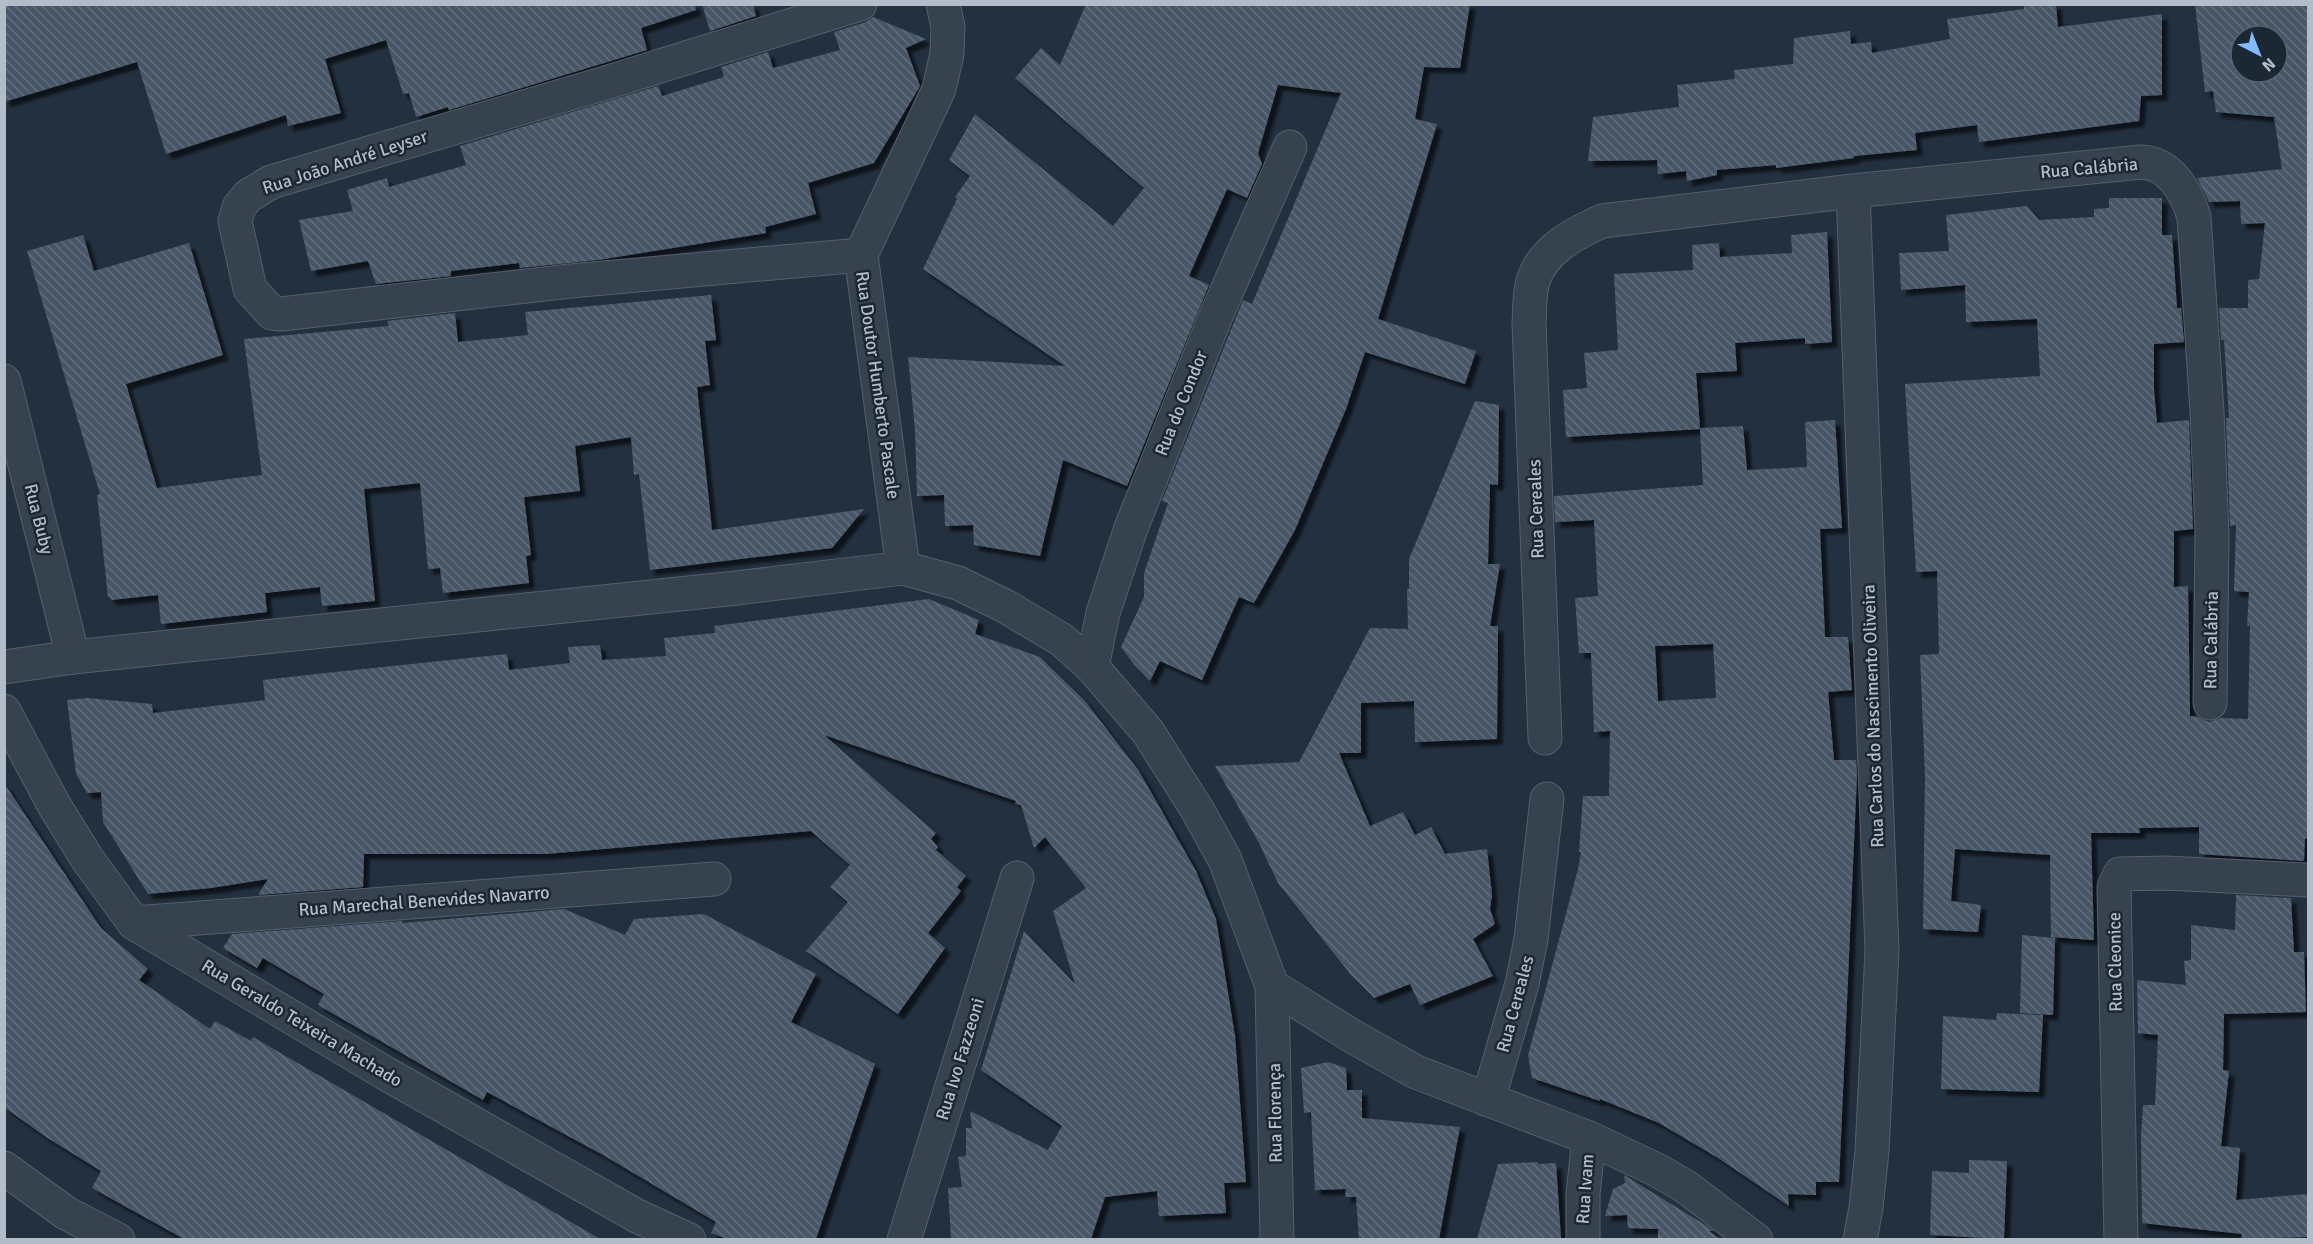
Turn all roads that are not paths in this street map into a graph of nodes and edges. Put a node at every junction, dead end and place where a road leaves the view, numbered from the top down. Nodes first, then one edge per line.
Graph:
1 (860, 4) edge
2 (943, 4) edge
3 (1290, 147) dead end
4 (1853, 191) junction
5 (861, 255) junction
6 (1533, 281) joint
7 (4, 381) edge
8 (903, 567) junction
9 (73, 657) junction
10 (4, 667) edge
11 (1092, 667) junction
12 (2210, 703) dead end
13 (4, 711) edge
14 (1545, 738) dead end
15 (1547, 799) dead end
16 (1017, 878) dead end
17 (714, 879) dead end
18 (2308, 880) edge
19 (134, 923) junction
20 (1272, 986) junction
21 (1488, 1100) junction
22 (1589, 1138) junction
23 (4, 1168) edge
24 (118, 1239) edge
25 (689, 1239) edge
26 (904, 1239) edge
27 (1277, 1239) edge
28 (1582, 1239) edge
29 (1756, 1239) edge
30 (1860, 1239) edge
31 (2121, 1239) edge

1 - 5 street, Rua João André Leyser
2 - 5 street, Rua Doutor Humberto Pascale
3 - 11 street, Rua do Condor
4 - 6 street, Rua Calábria
4 - 12 street, Rua Calábria
4 - 30 street, Rua Carlos do Nascimento Oliveira
5 - 8 street, Rua Doutor Humberto Pascale
6 - 14 street, Rua Cereales
7 - 9 street, Rua Buby
8 - 9 street
8 - 11 street, Rua Florença
9 - 10 street
11 - 20 street, Rua Florença
13 - 19 street, Rua Geraldo Teixeira Machado
15 - 21 street, Rua Cereales
16 - 26 street, Rua Ivo Fazzeoni
17 - 19 street, Rua Marechal Benevides Navarro
18 - 31 street, Rua Cleonice
19 - 25 street, Rua Geraldo Teixeira Machado
20 - 21 street
20 - 27 street, Rua Florença
21 - 22 street
22 - 28 street, Rua Ivam
22 - 29 street
23 - 24 street

